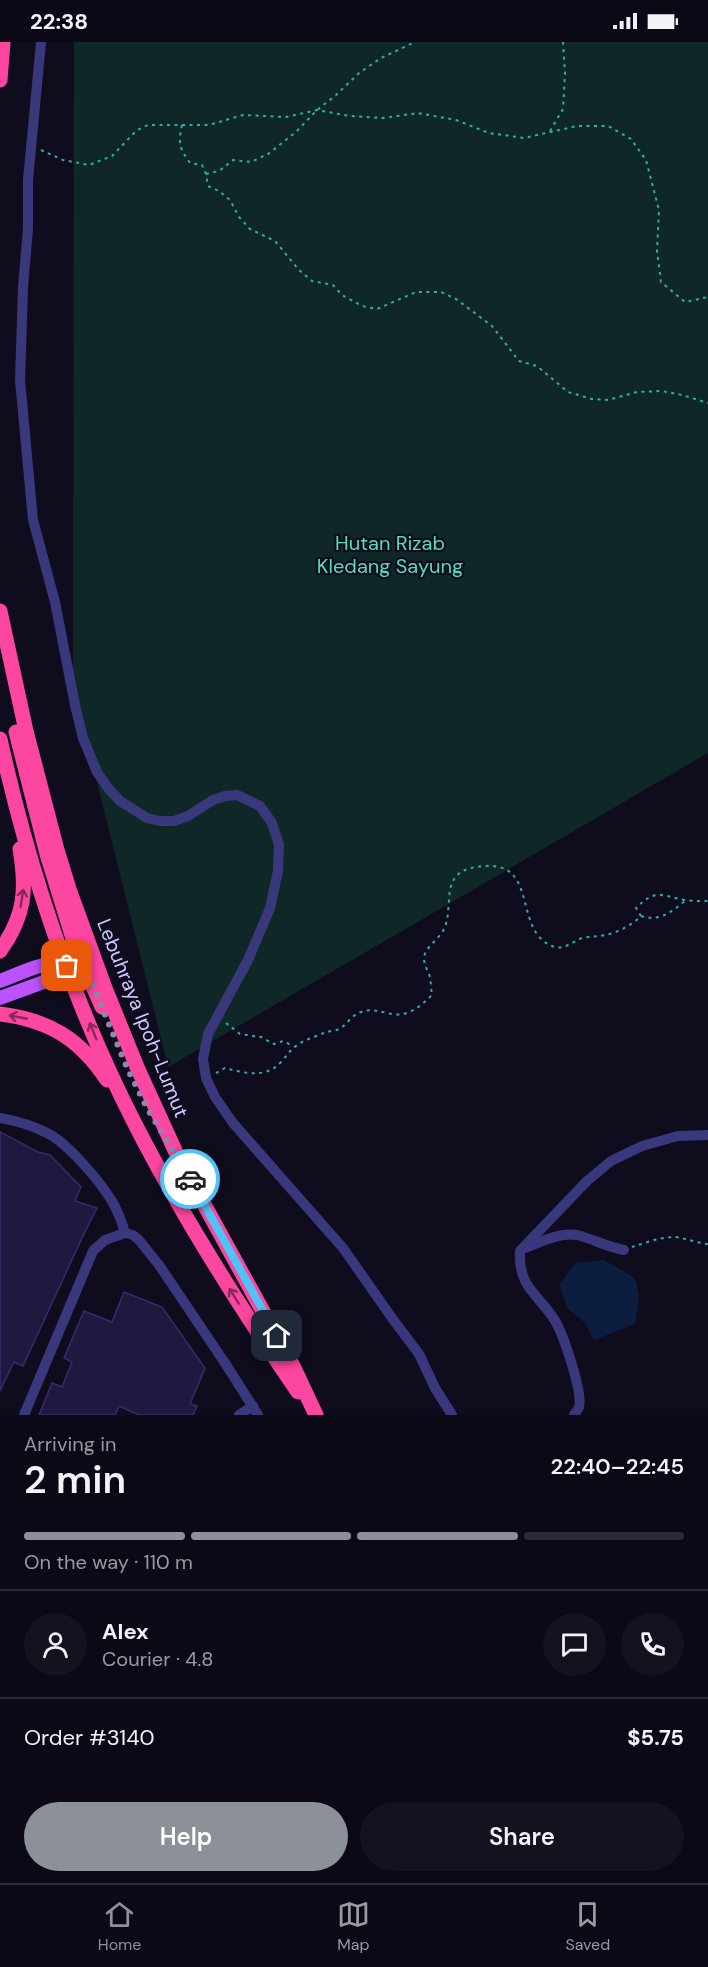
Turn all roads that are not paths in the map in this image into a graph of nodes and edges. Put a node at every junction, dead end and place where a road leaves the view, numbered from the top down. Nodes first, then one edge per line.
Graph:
1 (3, 42) edge
2 (41, 42) edge
3 (0, 80) edge
4 (0, 611) edge
5 (2, 627) junction
6 (0, 739) edge
7 (9, 778) junction
8 (0, 951) edge
9 (67, 966) junction
10 (0, 981) edge
11 (0, 998) edge
12 (0, 1014) edge
13 (0, 1118) edge
14 (135, 1123) junction
15 (708, 1135) edge
16 (178, 1157) junction
17 (125, 1233) junction
18 (624, 1250) road end
19 (520, 1251) junction
20 (255, 1411) edge
21 (24, 1415) edge
22 (239, 1415) edge
23 (314, 1415) edge
24 (452, 1415) edge
25 (574, 1415) edge

1 - 3 highway
2 - 24 street
4 - 5 highway, Lebuhraya Ipoh-Lumut
5 - 9 highway
5 - 16 highway, Lebuhraya Ipoh-Lumut
6 - 7 highway, Lebuhraya Ipoh-Lumut
8 -> 7 highway
7 - 9 highway, Lebuhraya Ipoh-Lumut
9 - 10 main road
9 - 11 main road
14 -> 9 highway, Lebuhraya Ipoh-Lumut
9 - 16 highway
14 -> 12 highway
13 - 17 street
23 -> 14 highway, Lebuhraya Ipoh-Lumut
15 - 19 street
16 - 23 highway, Lebuhraya Ipoh-Lumut
17 - 20 street
17 - 21 street
18 - 19 street
19 - 25 street
20 - 22 street

